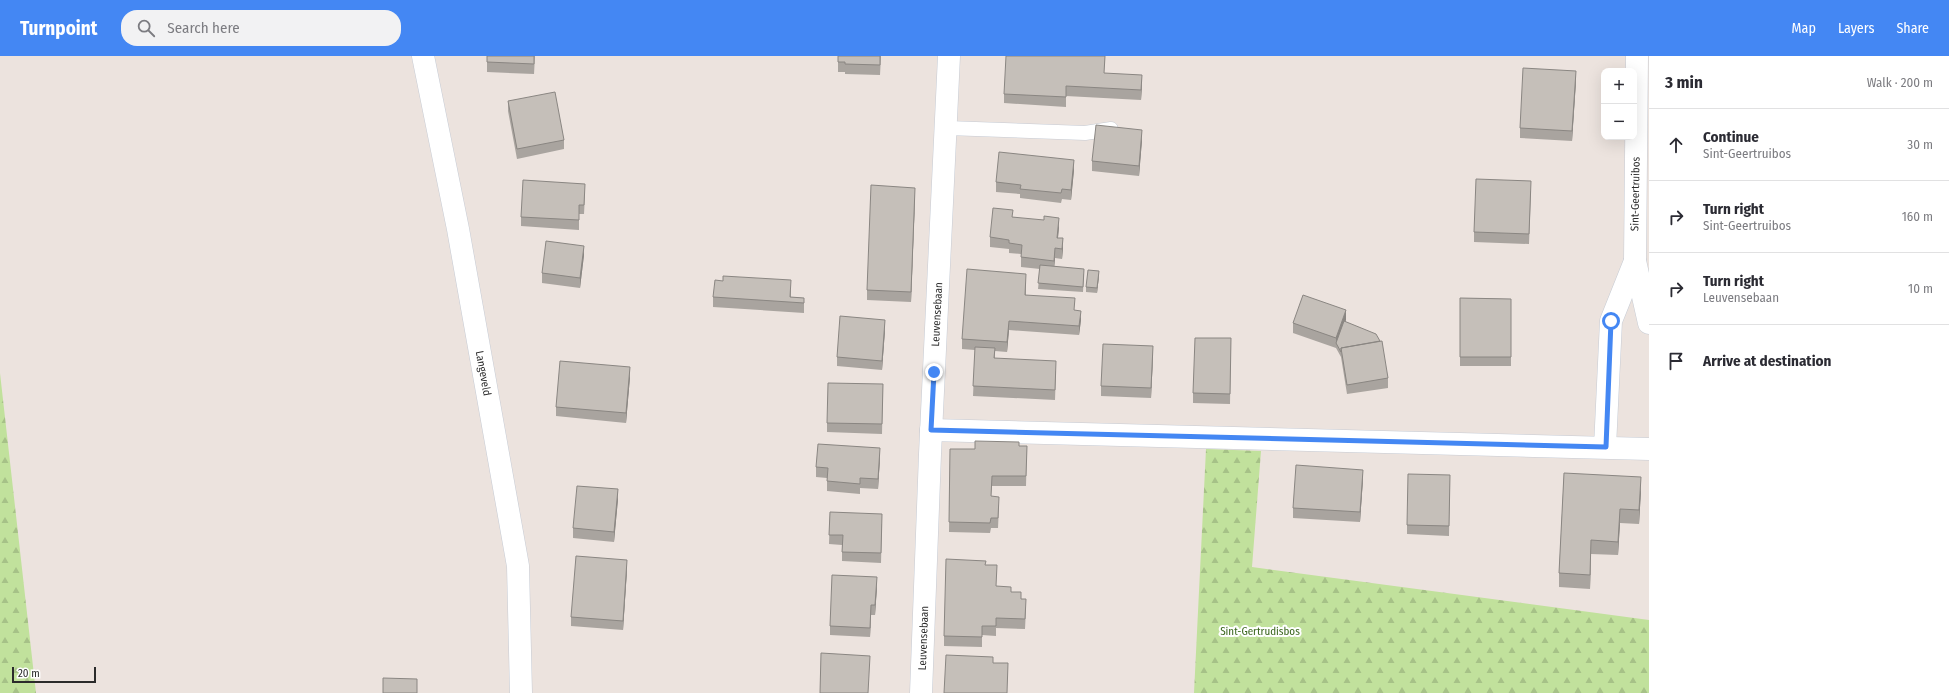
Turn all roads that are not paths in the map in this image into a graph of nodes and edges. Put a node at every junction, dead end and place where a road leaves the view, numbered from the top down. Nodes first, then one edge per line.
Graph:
1 (423, 56) edge
2 (950, 56) edge
3 (1637, 56) edge
4 (947, 128) junction
5 (1111, 129) edge
6 (1635, 261) junction
7 (1649, 323) edge
8 (931, 430) junction
9 (1606, 447) junction
10 (1649, 449) edge
11 (521, 693) edge
12 (921, 693) edge

1 - 11 street, Langeveld
2 - 4 street, Leuvensebaan
3 - 6 street, Sint-Geertruibos
4 - 5 lane
4 - 8 street, Leuvensebaan
6 - 7 street, Sint-Geertruibos
6 - 9 street, Sint-Geertruibos
8 - 9 street
8 - 12 street, Leuvensebaan
9 - 10 street

